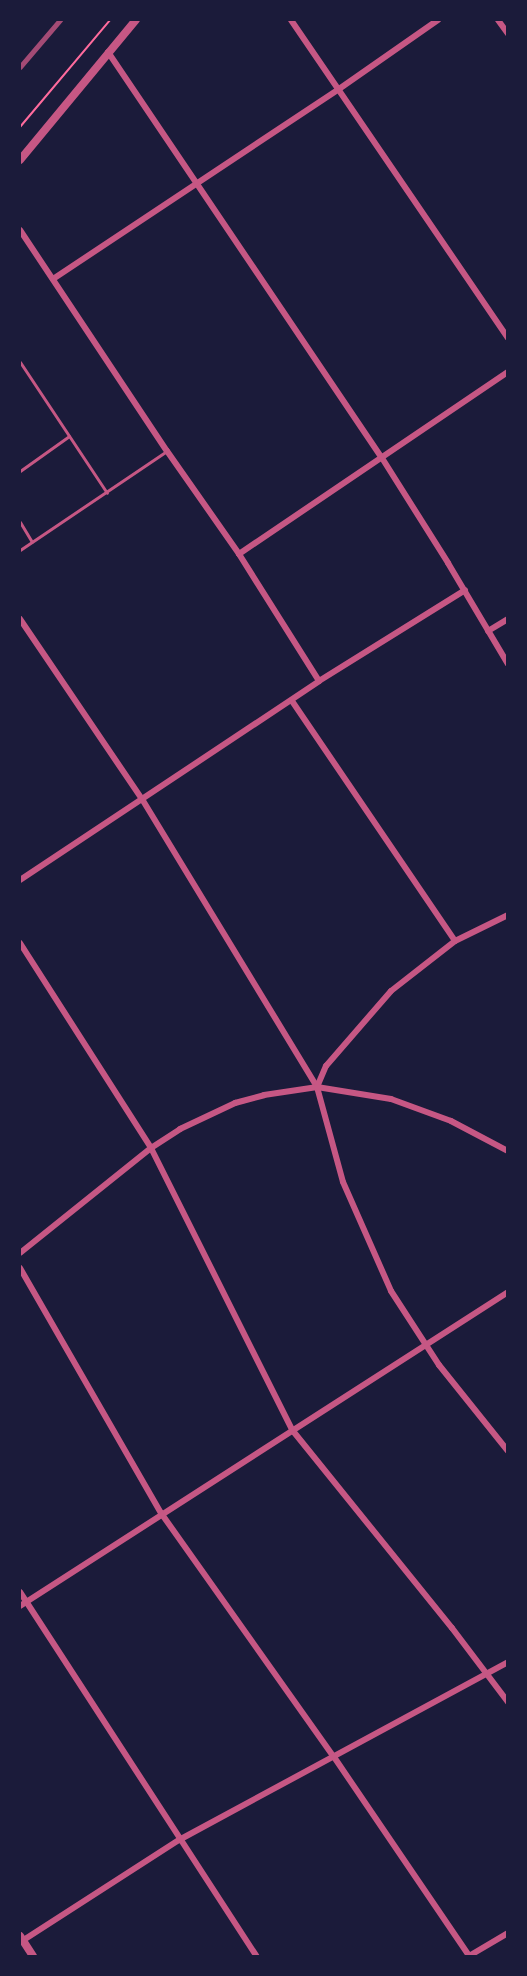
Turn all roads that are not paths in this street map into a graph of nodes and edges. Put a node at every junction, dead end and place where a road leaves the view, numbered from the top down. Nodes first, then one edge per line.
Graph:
1 (136, 20) edge
2 (291, 20) edge
3 (438, 20) edge
4 (498, 20) edge
5 (507, 34) edge
6 (108, 52) junction
7 (339, 89) junction
8 (20, 160) edge
9 (197, 184) junction
10 (20, 230) edge
11 (53, 279) junction
12 (507, 338) edge
13 (20, 362) edge
14 (507, 372) edge
15 (69, 436) junction
16 (166, 451) junction
17 (382, 458) junction
18 (20, 471) edge
19 (107, 493) junction
20 (20, 522) edge
21 (32, 542) junction
22 (20, 550) edge
23 (239, 554) junction
24 (465, 590) junction
25 (20, 619) edge
26 (507, 619) edge
27 (488, 632) junction
28 (507, 664) edge
29 (319, 681) junction
30 (292, 701) junction
31 (142, 799) junction
32 (20, 880) edge
33 (507, 915) edge
34 (455, 941) junction
35 (20, 943) edge
36 (317, 1088) junction
37 (151, 1148) junction
38 (507, 1151) edge
39 (20, 1253) edge
40 (20, 1268) edge
41 (507, 1292) edge
42 (424, 1344) junction
43 (293, 1431) junction
44 (507, 1451) edge
45 (161, 1513) junction
46 (20, 1592) edge
47 (26, 1602) junction
48 (20, 1606) edge
49 (507, 1662) edge
50 (488, 1674) junction
51 (507, 1702) edge
52 (334, 1756) junction
53 (179, 1840) junction
54 (507, 1933) edge
55 (21, 1938) edge
56 (33, 1956) edge
57 (256, 1956) edge
58 (469, 1956) edge

1 - 6 street
2 - 7 street
3 - 7 street
4 - 5 street
6 - 8 street
6 - 9 street
7 - 9 street
7 - 12 street
9 - 11 street
9 - 17 street
10 - 11 street
11 - 16 street
13 - 15 lane
14 - 17 street
15 - 18 lane
15 - 19 lane
16 - 19 lane
16 - 23 street
17 - 23 street
17 - 24 street
19 - 21 lane
20 - 21 lane
21 - 22 lane
23 - 29 street
24 - 27 street
24 - 29 street
25 - 31 street
26 - 27 street
27 - 28 street
29 - 30 street
30 - 31 street
30 - 34 street
31 - 32 street
31 - 36 street
33 - 34 street
34 - 36 street
35 - 37 street
36 - 37 street
36 - 38 street
36 - 42 street
37 - 39 street
37 - 43 street
40 - 45 street
41 - 42 street
42 - 43 street
42 - 44 street
43 - 45 street
43 - 50 street
45 - 47 street
45 - 52 street
46 - 47 street
47 - 48 street
47 - 53 street
49 - 50 street
50 - 51 street
50 - 52 street
52 - 53 street
52 - 58 street
53 - 55 street
53 - 57 street
54 - 58 street
55 - 56 street

